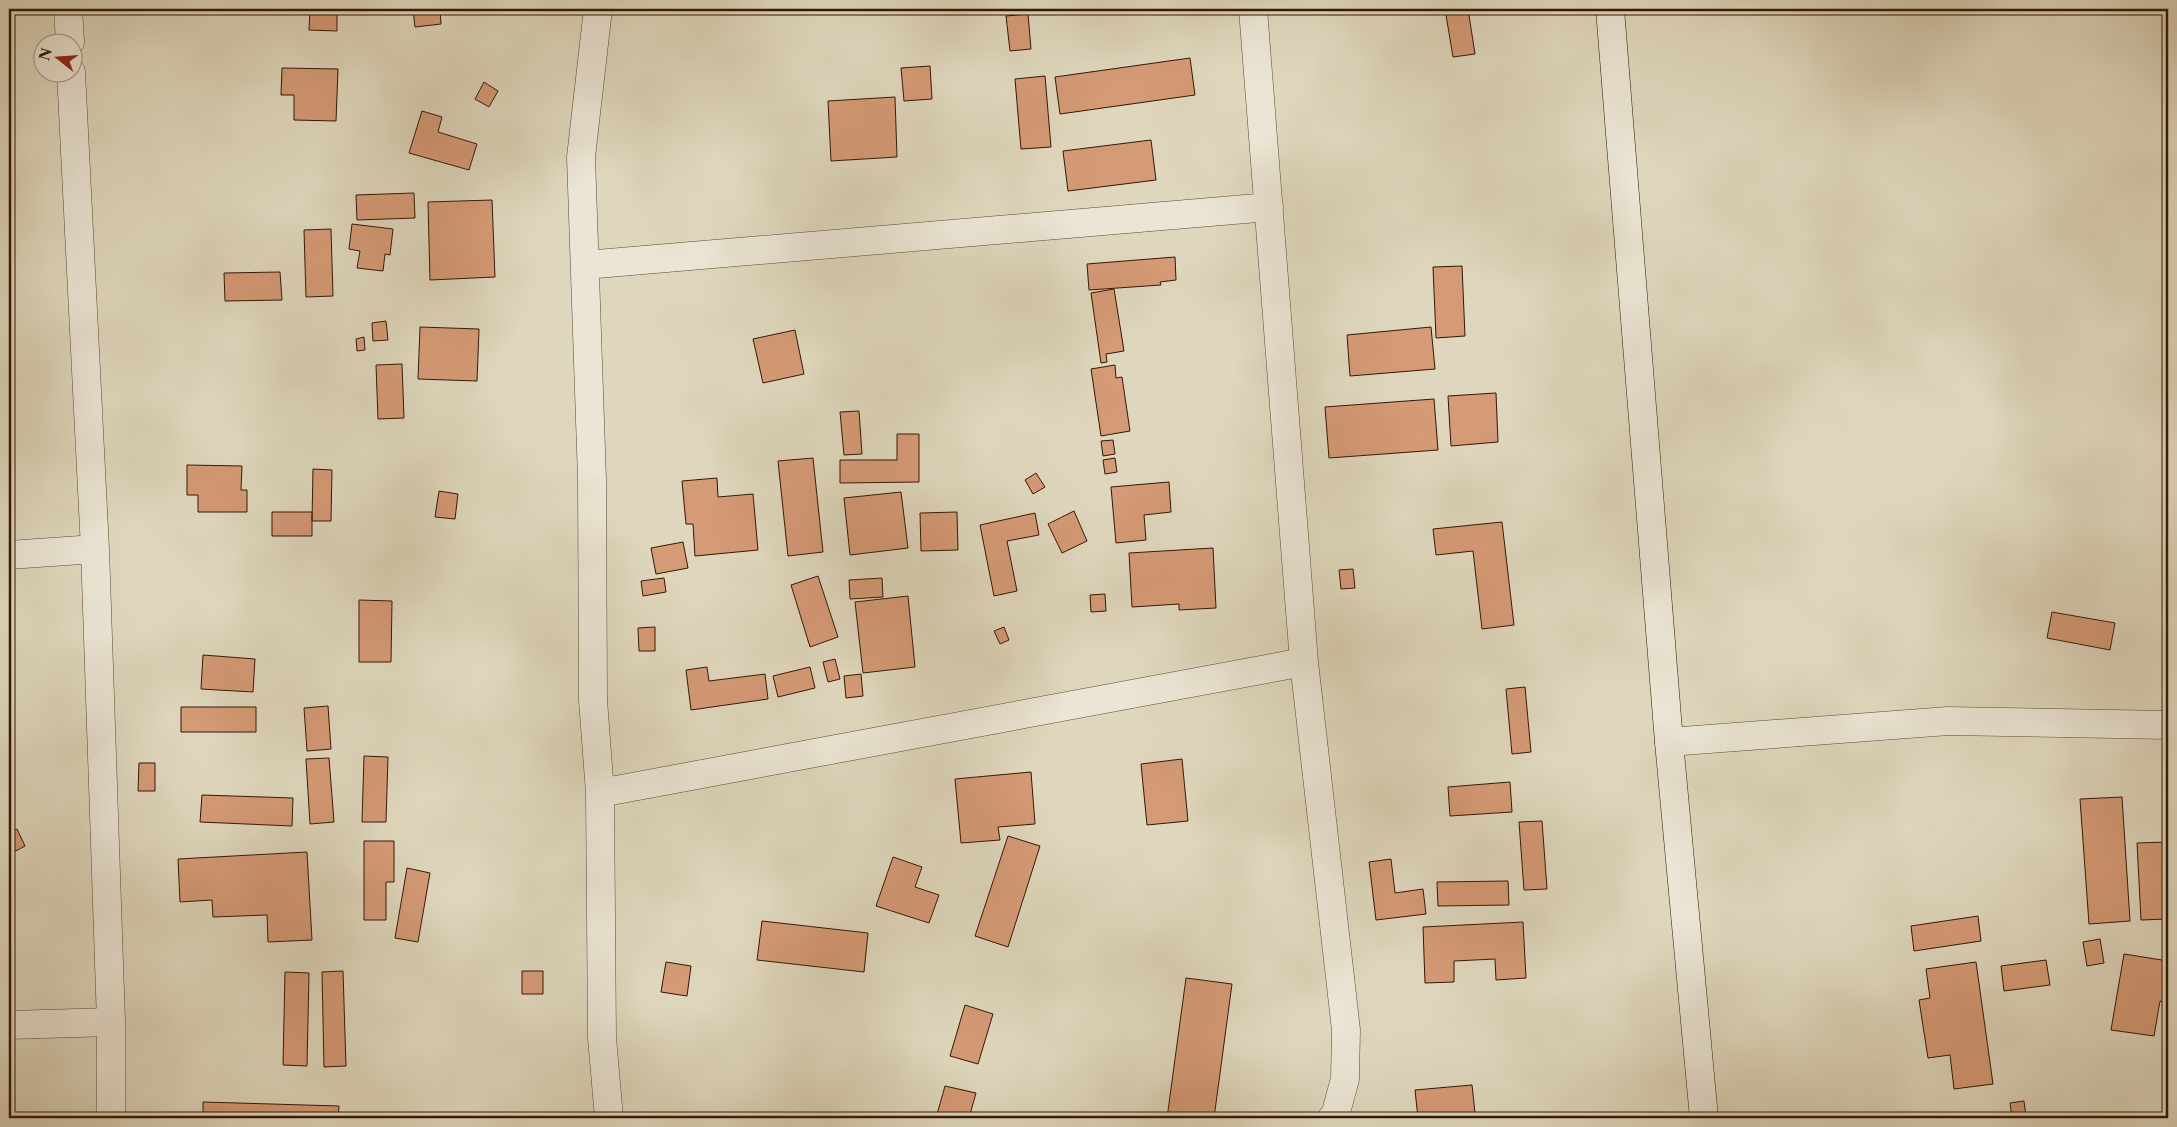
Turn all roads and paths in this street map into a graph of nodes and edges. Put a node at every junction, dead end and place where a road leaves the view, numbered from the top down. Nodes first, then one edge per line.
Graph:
1 (68, 9) edge
2 (598, 9) edge
3 (1253, 9) edge
4 (1610, 9) edge
5 (69, 32) edge
6 (71, 82) edge
7 (1268, 207) junction
8 (585, 265) junction
9 (94, 549) junction
10 (9, 555) edge
11 (1304, 662) junction
12 (2168, 725) edge
13 (1669, 742) junction
14 (600, 793) junction
15 (111, 1022) junction
16 (9, 1024) edge
17 (1335, 1117) edge
18 (111, 1118) edge
19 (609, 1118) edge
20 (1704, 1118) edge

1 - 5 street
2 - 8 street
3 - 7 street
4 - 13 street
6 - 9 street
7 - 8 street
7 - 11 street
8 - 14 street
9 - 10 street
9 - 15 street
11 - 14 street
11 - 17 street
12 - 13 street
13 - 20 street
14 - 19 street
15 - 16 street
15 - 18 street

